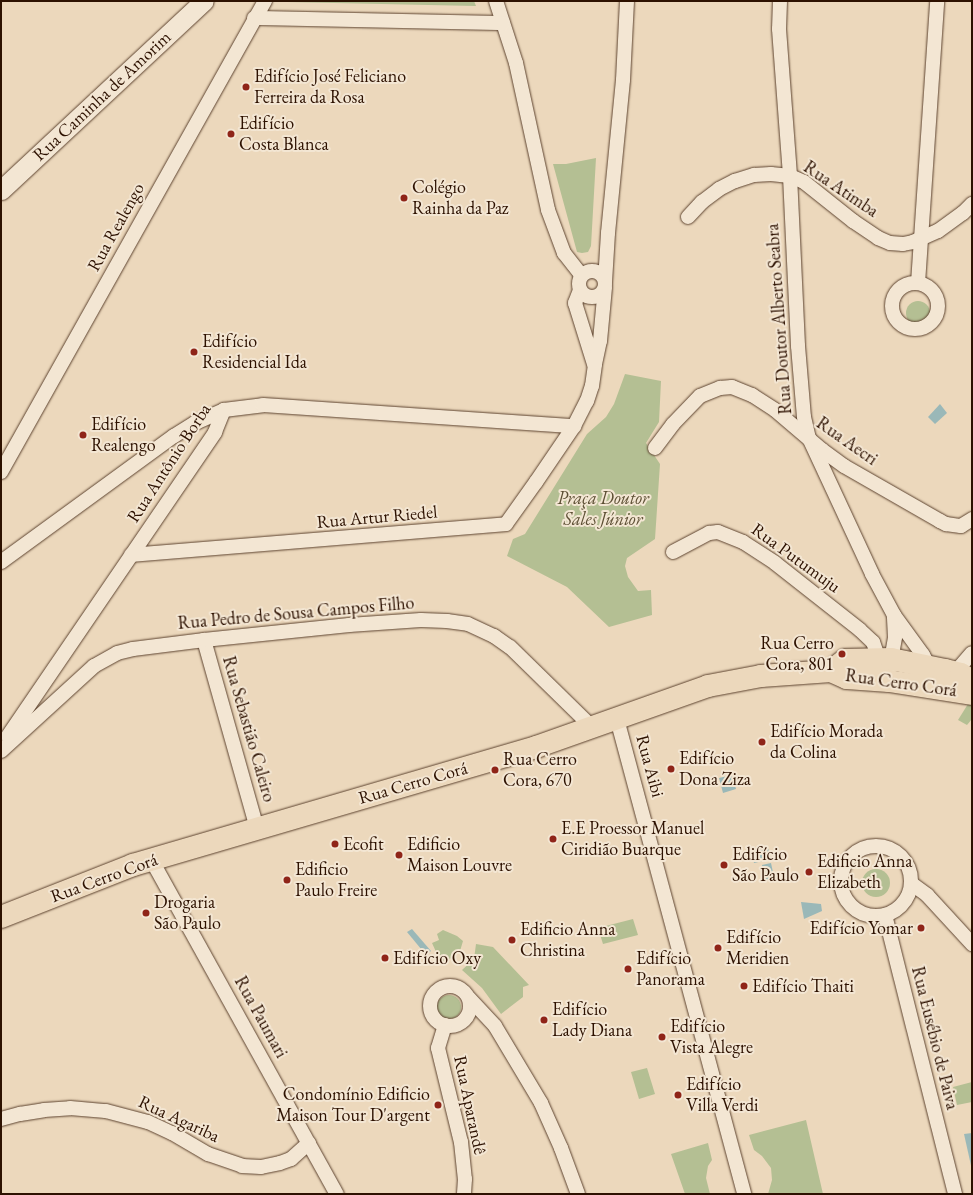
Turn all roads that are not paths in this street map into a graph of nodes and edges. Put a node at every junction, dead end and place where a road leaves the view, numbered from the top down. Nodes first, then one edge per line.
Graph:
1 (204, 1) edge
2 (265, 1) edge
3 (496, 1) edge
4 (627, 1) edge
5 (780, 1) edge
6 (937, 1) edge
7 (254, 18) junction
8 (503, 23) junction
9 (790, 176) junction
10 (1, 190) edge
11 (972, 204) edge
12 (688, 217) dead end
13 (608, 233) junction
14 (922, 239) junction
15 (588, 273) junction
16 (918, 283) dead end
17 (605, 285) junction
18 (580, 290) junction
19 (595, 364) junction
20 (224, 410) junction
21 (574, 426) junction
22 (809, 438) junction
23 (655, 448) dead end
24 (1, 472) edge
25 (972, 519) edge
26 (673, 552) dead end
27 (131, 556) junction
28 (1, 562) edge
29 (894, 615) junction
30 (204, 640) junction
31 (972, 653) edge
32 (885, 659) junction
33 (930, 666) junction
34 (831, 671) junction
35 (884, 681) junction
36 (959, 685) edge
37 (617, 719) junction
38 (593, 728) junction
39 (1, 746) edge
40 (1, 750) edge
41 (257, 828) junction
42 (151, 859) junction
43 (912, 884) junction
44 (885, 915) junction
45 (1, 917) edge
46 (972, 944) edge
47 (468, 998) junction
48 (466, 1018) junction
49 (445, 1025) junction
50 (495, 1026) junction
51 (1, 1120) edge
52 (309, 1143) junction
53 (292, 1158) junction
54 (318, 1158) junction
55 (338, 1194) edge
56 (464, 1194) edge
57 (578, 1194) edge
58 (744, 1194) edge
59 (955, 1194) edge

1 - 10 street, Rua Caminha de Amorim
2 - 7 street, Rua Realengo
3 - 8 street
4 - 13 street
5 - 9 street, Rua Doutor Alberto Seabra
6 - 14 street
7 - 8 street
7 - 24 street, Rua Realengo
8 - 15 street
9 - 12 street, Rua Atimba
9 - 14 street, Rua Atimba
9 - 22 street, Rua Doutor Alberto Seabra
11 - 14 street, Rua Atimba
13 - 15 street
13 - 17 street
14 - 16 street
15 - 17 street
15 - 18 street
17 - 18 street
17 - 19 street
18 - 19 street
19 - 21 street
20 - 21 street, Rua Antônio Borba
20 - 27 street, Rua Antônio Borba
20 - 28 street
21 - 27 street, Rua Artur Riedel
22 - 23 street, Rua Aecri
22 - 25 street, Rua Aecri
22 - 29 street, Rua Doutor Alberto Seabra
26 - 32 street, Rua Putumuju
27 - 39 street, Rua Antônio Borba
29 - 32 street, Rua Doutor Alberto Seabra
29 - 33 street, Rua Doutor Alberto Seabra
30 - 38 street, Rua Pedro de Sousa Campos Filho
30 - 40 street, Rua Pedro de Sousa Campos Filho
30 - 41 street, Rua Sebastião Caleiro
31 - 36 street
32 - 33 main road, Rua Cerro Corá
32 - 34 main road, Rua Cerro Corá
32 - 35 main road
33 - 36 main road, Rua Cerro Corá
34 - 35 main road, Rua Cerro Corá
34 - 37 main road, Rua Cerro Corá
35 - 36 main road, Rua Cerro Corá
37 - 38 main road, Rua Cerro Corá
37 - 58 street, Rua Aibi
38 - 41 main road, Rua Cerro Corá
41 - 42 main road, Rua Cerro Corá
42 - 45 main road, Rua Cerro Corá
42 - 52 street, Rua Paumari
43 - 44 street
43 - 44 street
43 - 46 street
44 - 59 street, Rua Eusébio de Paiva
47 - 48 street
47 - 49 street
47 - 50 street
48 - 49 street
48 - 50 street
49 - 56 street, Rua Aparandê
50 - 57 street
51 - 53 street, Rua Agariba
52 - 53 street, Rua Agariba
52 - 54 street, Rua Paumari
53 - 54 street, Rua Agariba
54 - 55 street, Rua Paumari

